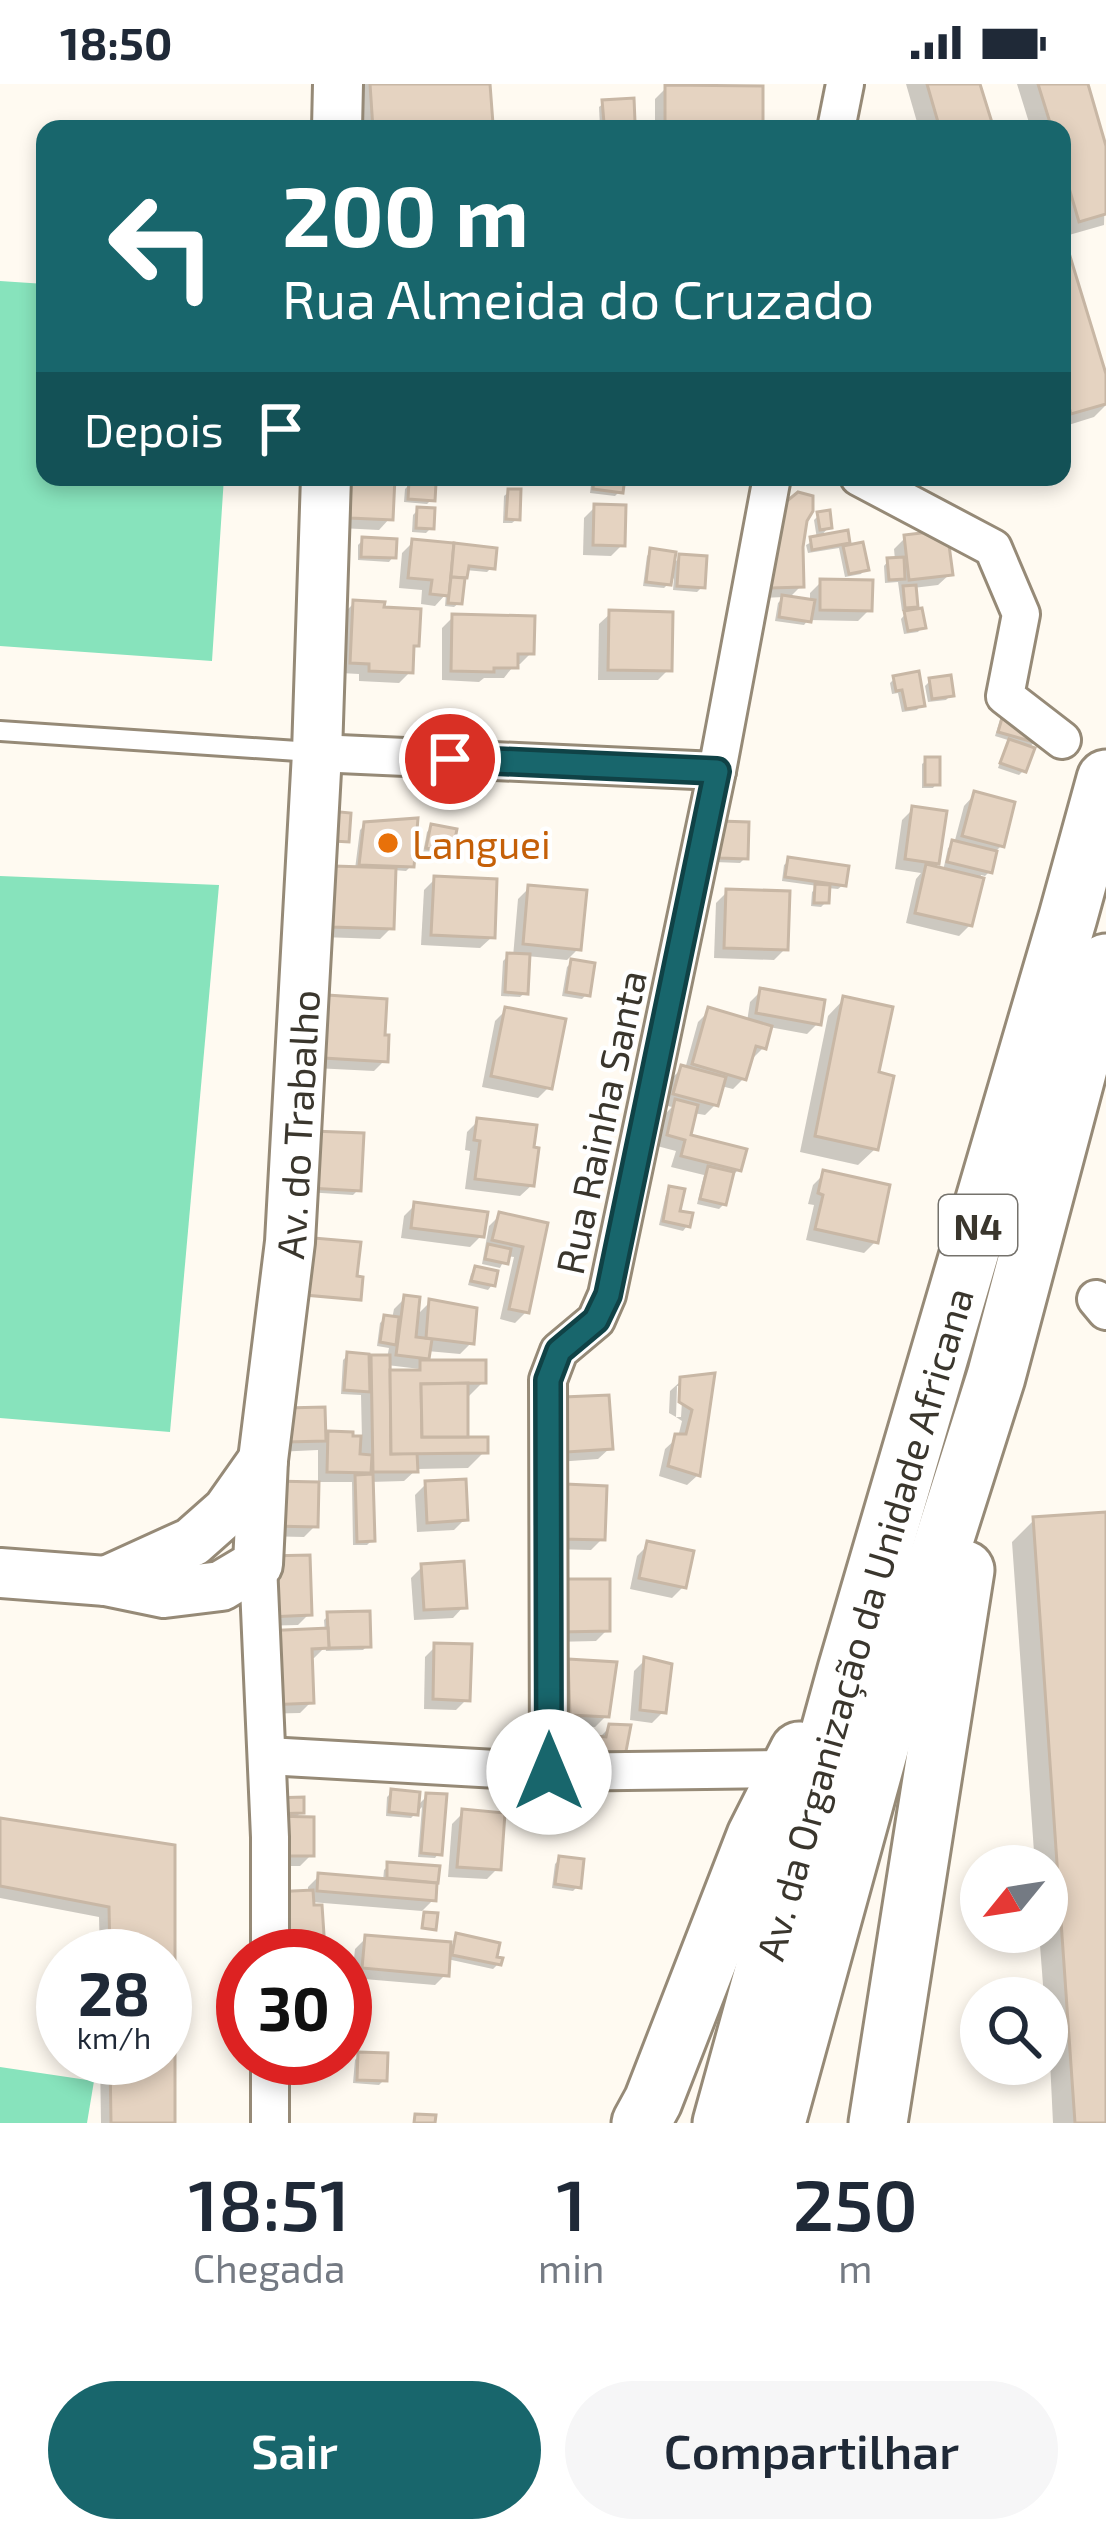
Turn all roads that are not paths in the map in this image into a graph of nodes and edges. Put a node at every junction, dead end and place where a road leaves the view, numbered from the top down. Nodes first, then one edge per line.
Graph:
1 (338, 84) edge
2 (844, 84) edge
3 (337, 120) edge
4 (838, 120) edge
5 (326, 486) edge
6 (770, 486) edge
7 (876, 486) edge
8 (0, 731) edge
9 (1062, 740) dead end
10 (317, 753) junction
11 (717, 771) junction
12 (1106, 779) edge
13 (1106, 964) edge
14 (996, 1376) junction
15 (263, 1460) junction
16 (258, 1564) junction
17 (0, 1573) edge
18 (106, 1581) junction
19 (847, 1670) junction
20 (267, 1756) junction
21 (789, 1769) junction
22 (549, 1772) junction
23 (270, 1929) edge
24 (270, 2085) edge
25 (270, 2123) edge
26 (641, 2123) edge
27 (722, 2123) edge
28 (776, 2123) edge
29 (878, 2123) edge

1 - 3 main road
2 - 4 street
5 - 10 main road, Av. do Trabalho
6 - 11 street, Rua Rainha Santa
7 - 9 street
8 - 10 lane
10 - 11 street
10 - 15 main road, Av. do Trabalho
11 - 22 street, Rua Rainha Santa
12 - 19 highway, Av. da Organização da Unidade Africana / N4
13 - 14 highway, Av. da Organização da Unidade Africana / N4
14 - 28 highway, Av. da Organização da Unidade Africana / N4
14 - 29 highway
15 - 16 main road
15 - 18 main road, Av. do Trabalho
16 - 18 main road
16 - 20 street
17 - 18 main road, Av. do Trabalho
19 - 21 highway
19 - 27 highway, Av. da Organização da Unidade Africana / N4
20 - 22 street
20 - 23 street
21 - 22 street
21 - 26 highway
24 - 25 street

